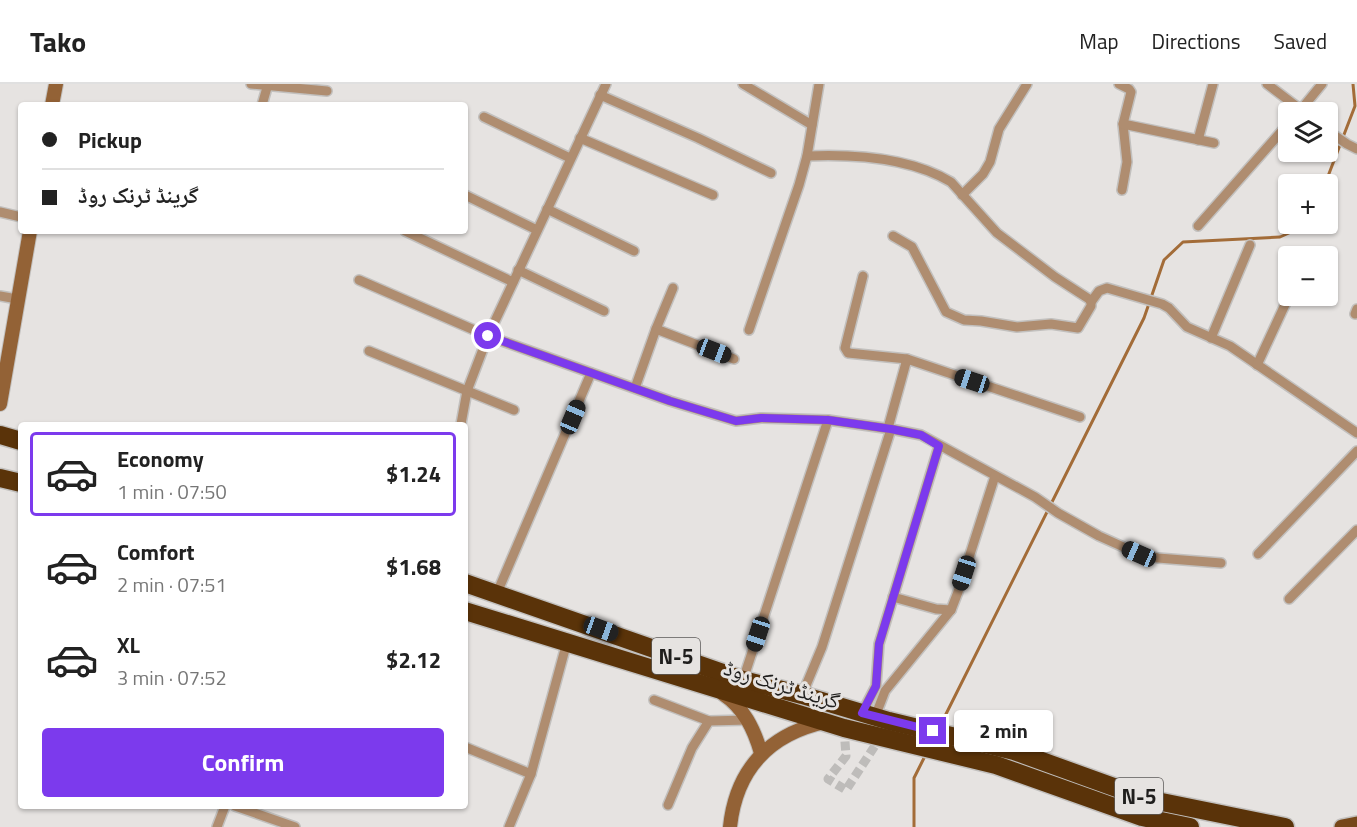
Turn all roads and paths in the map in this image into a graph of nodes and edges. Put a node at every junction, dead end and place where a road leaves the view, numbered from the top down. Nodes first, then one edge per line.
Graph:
1 (56, 84) edge
2 (251, 84) edge
3 (606, 84) edge
4 (743, 84) edge
5 (819, 84) edge
6 (1027, 84) edge
7 (1119, 84) edge
8 (1213, 84) edge
9 (1267, 84) edge
10 (1322, 84) edge
11 (268, 85) edge
12 (327, 91) dead end
13 (600, 95) junction
14 (53, 102) edge
15 (263, 102) edge
16 (1289, 102) edge
17 (1308, 102) edge
18 (484, 117) dead end
19 (1123, 124) junction
20 (812, 125) junction
21 (1278, 135) edge
22 (580, 138) junction
23 (1338, 138) edge
24 (1198, 140) junction
25 (1214, 143) dead end
26 (1357, 148) edge
27 (807, 156) junction
28 (570, 158) junction
29 (771, 173) dead end
30 (1122, 190) dead end
31 (713, 195) dead end
32 (962, 195) junction
33 (468, 196) edge
34 (547, 209) junction
35 (0, 212) edge
36 (18, 216) edge
37 (1198, 226) dead end
38 (537, 230) junction
39 (29, 234) edge
40 (411, 234) edge
41 (893, 236) dead end
42 (1250, 245) dead end
43 (634, 251) dead end
44 (518, 270) junction
45 (863, 276) dead end
46 (359, 280) dead end
47 (513, 282) junction
48 (673, 288) dead end
49 (0, 296) edge
50 (17, 299) junction
51 (1091, 302) junction
52 (1284, 306) edge
53 (604, 311) dead end
54 (656, 329) junction
55 (749, 330) dead end
56 (488, 336) junction
57 (1211, 338) junction
58 (369, 351) dead end
59 (734, 359) dead end
60 (907, 359) junction
61 (1257, 365) junction
62 (591, 373) junction
63 (2, 386) edge
64 (635, 388) junction
65 (467, 392) junction
66 (0, 404) edge
67 (514, 410) dead end
68 (1080, 417) dead end
69 (828, 420) junction
70 (461, 422) edge
71 (890, 428) junction
72 (1357, 433) edge
73 (0, 435) edge
74 (18, 440) edge
75 (939, 446) junction
76 (1357, 451) edge
77 (995, 476) junction
78 (0, 478) edge
79 (18, 482) edge
80 (1357, 530) edge
81 (1258, 554) dead end
82 (1221, 563) dead end
83 (468, 584) edge
84 (494, 592) junction
85 (893, 597) junction
86 (1289, 599) dead end
87 (951, 610) junction
88 (473, 613) edge
89 (567, 642) junction
90 (743, 680) junction
91 (714, 688) junction
92 (802, 695) junction
93 (654, 700) dead end
94 (875, 717) junction
95 (748, 720) junction
96 (709, 721) junction
97 (826, 722) junction
98 (468, 748) edge
99 (761, 753) junction
100 (531, 774) junction
101 (1147, 799) junction
102 (668, 805) dead end
103 (224, 809) edge
104 (244, 809) edge
105 (1138, 822) edge
106 (1357, 824) edge
107 (217, 827) edge
108 (295, 827) edge
109 (509, 827) edge
110 (730, 827) edge
111 (1190, 827) edge
112 (1285, 827) edge
113 (1342, 827) edge

1 - 14 main road
2 - 11 street
3 - 13 street
4 - 20 street
5 - 20 street
6 - 32 street
7 - 19 street
8 - 24 street
9 - 16 street
10 - 17 street
11 - 12 street
11 - 15 street
13 - 22 street
13 - 29 street
18 - 28 street
19 - 24 street
19 - 30 street
20 - 27 street
21 - 37 street
22 - 28 street
22 - 31 street
23 - 26 street
24 - 25 street
27 - 32 street
27 - 55 street
28 - 34 street
32 - 51 street
33 - 38 street
34 - 38 street
34 - 43 street
35 - 36 street
38 - 44 street
39 - 50 main road
40 - 47 street
41 - 51 street
42 - 57 street
44 - 47 street
44 - 53 street
45 - 60 street
46 - 56 street
47 - 56 street
48 - 54 street
49 - 50 street
50 - 63 main road
51 - 57 street
52 - 61 street
54 - 59 street
54 - 64 street
56 - 62 street
56 - 65 street
57 - 61 street
58 - 65 street
60 - 68 street
60 - 71 street
61 - 72 street
62 - 64 street
62 - 84 street
63 - 66 main road
64 - 69 street
65 - 67 street
65 - 70 street
69 - 71 street
69 - 90 street
71 - 75 street
71 - 92 street
73 - 74 highway
75 - 77 street
75 - 85 street
76 - 81 street
77 - 82 street
77 - 87 street
78 - 79 highway
80 - 86 street
83 - 84 highway, گرینڈ ٹرنک روڈ / N-5
84 - 88 highway
84 - 90 highway, گرینڈ ٹرنک روڈ / N-5
85 - 87 street
85 - 94 street
87 - 94 street
88 - 89 highway, گرینڈ ٹرنک روڈ / N-5
89 - 91 highway, گرینڈ ٹرنک روڈ / N-5
89 - 100 street
90 - 92 highway, گرینڈ ٹرنک روڈ / N-5
91 - 95 main road
91 - 97 highway, گرینڈ ٹرنک روڈ / N-5
92 - 94 highway, گرینڈ ٹرنک روڈ / N-5
93 - 96 street
94 - 101 highway, گرینڈ ٹرنک روڈ / N-5
95 - 96 street
95 - 99 main road
96 - 102 street
97 - 99 main road
97 - 105 highway, گرینڈ ٹرنک روڈ / N-5
98 - 100 street
99 - 110 main road
100 - 109 street
101 - 105 highway
101 - 112 highway, گرینڈ ٹرنک روڈ / N-5
103 - 107 street
104 - 108 street
105 - 111 highway, گرینڈ ٹرنک روڈ / N-5
106 - 113 main road

